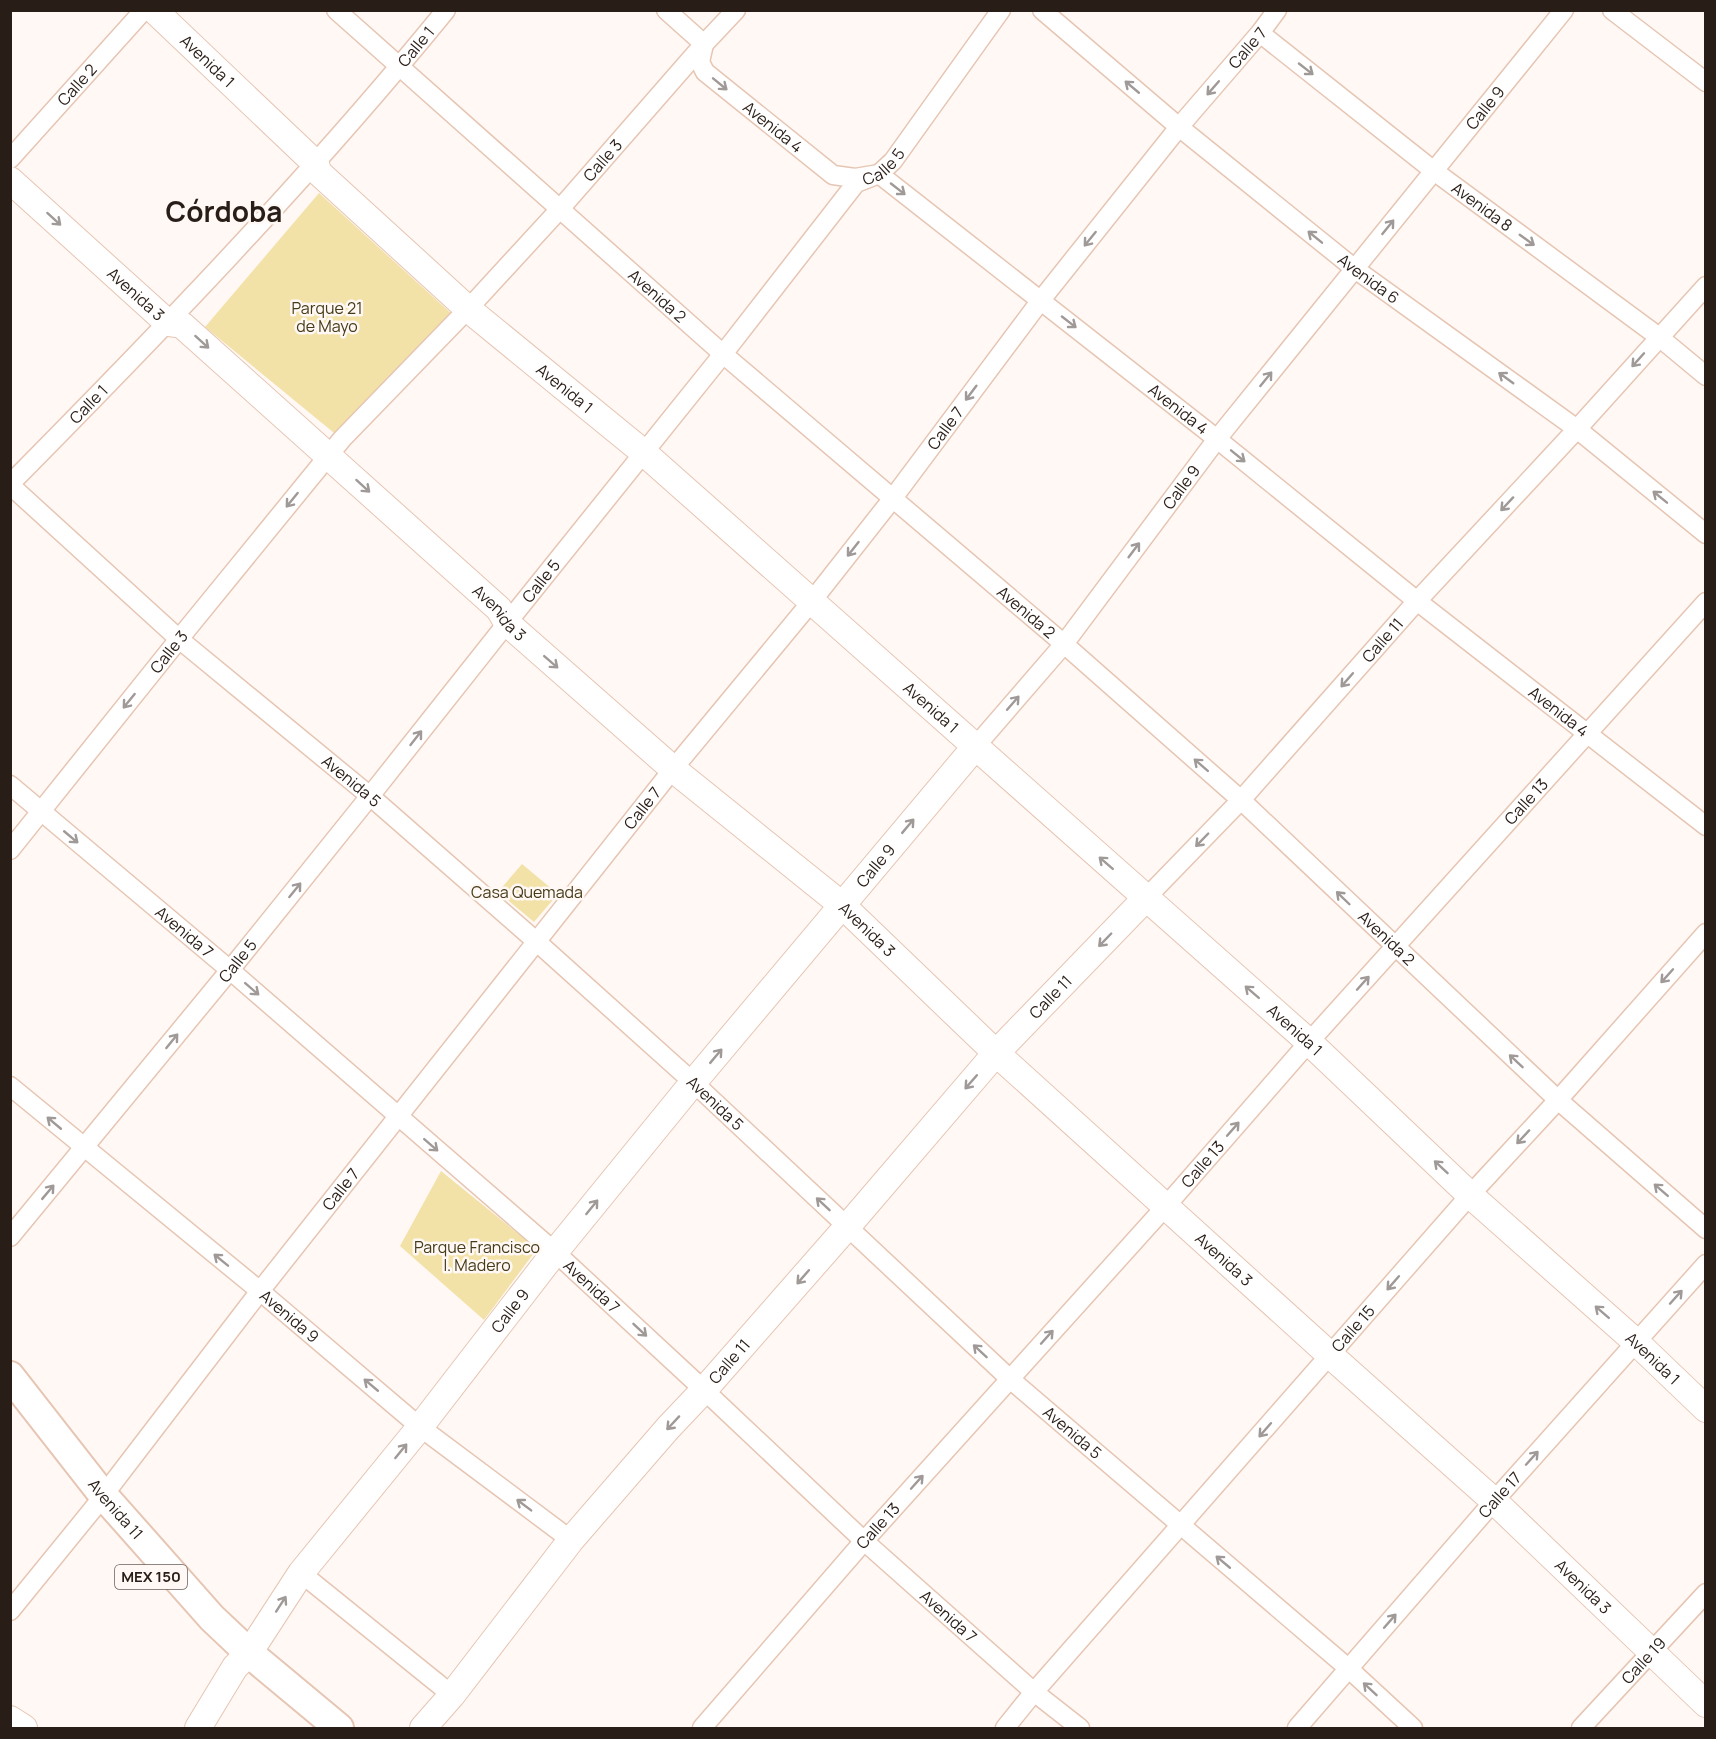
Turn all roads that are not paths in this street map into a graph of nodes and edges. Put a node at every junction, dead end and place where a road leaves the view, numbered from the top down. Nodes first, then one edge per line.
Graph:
1 (144, 10) edge
2 (154, 10) edge
3 (336, 10) edge
4 (447, 10) edge
5 (666, 10) edge
6 (736, 10) edge
7 (1001, 10) edge
8 (1042, 10) edge
9 (1277, 10) edge
10 (1564, 10) edge
11 (1612, 10) edge
12 (1260, 33) junction
13 (704, 44) junction
14 (400, 68) junction
15 (1706, 82) edge
16 (1179, 127) junction
17 (10, 159) edge
18 (316, 164) junction
19 (1434, 171) junction
20 (879, 174) junction
21 (10, 180) edge
22 (559, 210) junction
23 (1355, 268) junction
24 (1706, 286) edge
25 (1041, 300) junction
26 (468, 309) junction
27 (168, 323) junction
28 (1659, 337) junction
29 (723, 354) junction
30 (1706, 376) edge
31 (1576, 429) junction
32 (1217, 439) junction
33 (643, 452) junction
34 (328, 454) junction
35 (10, 484) edge
36 (893, 498) junction
37 (1706, 534) edge
38 (812, 601) junction
39 (1417, 601) junction
40 (1706, 602) edge
41 (507, 623) junction
42 (179, 639) junction
43 (1064, 644) junction
44 (1587, 734) junction
45 (975, 747) junction
46 (673, 769) junction
47 (10, 785) edge
48 (370, 796) junction
49 (1241, 800) junction
50 (40, 811) junction
51 (1706, 826) edge
52 (10, 850) edge
53 (1146, 898) junction
54 (842, 905) junction
55 (1706, 933) edge
56 (537, 942) junction
57 (1395, 948) junction
58 (230, 970) junction
59 (1309, 1042) junction
60 (996, 1053) junction
61 (694, 1083) junction
62 (10, 1086) edge
63 (1557, 1100) junction
64 (398, 1117) junction
65 (84, 1148) junction
66 (1470, 1195) junction
67 (1166, 1206) junction
68 (847, 1227) junction
69 (1706, 1229) edge
70 (10, 1237) edge
71 (555, 1252) junction
72 (1706, 1264) edge
73 (260, 1291) junction
74 (1636, 1342) junction
75 (1330, 1355) junction
76 (10, 1376) edge
77 (1010, 1379) junction
78 (704, 1390) junction
79 (10, 1408) edge
80 (1706, 1409) edge
81 (420, 1427) junction
82 (1494, 1501) junction
83 (98, 1502) junction
84 (1181, 1526) junction
85 (571, 1540) junction
86 (864, 1541) junction
87 (301, 1573) junction
88 (1706, 1593) edge
89 (10, 1611) edge
90 (1651, 1652) junction
91 (242, 1660) junction
92 (1348, 1668) junction
93 (1034, 1692) junction
94 (452, 1695) junction
95 (1706, 1704) edge
96 (10, 1719) edge
97 (24, 1728) edge
98 (198, 1728) edge
99 (310, 1728) edge
100 (339, 1728) edge
101 (423, 1728) edge
102 (702, 1728) edge
103 (1005, 1728) edge
104 (1080, 1728) edge
105 (1296, 1728) edge
106 (1413, 1728) edge
107 (1581, 1728) edge

1 - 17 street, Calle 2
2 - 18 main road, Avenida 1
3 - 14 street, Avenida 2
4 - 14 street, Calle 1
5 - 13 street
6 - 13 street, Calle 3
7 - 20 street, Calle 5
16 -> 8 street, Avenida 6
9 - 12 street, Calle 7
10 - 19 street, Calle 9
11 - 15 street
12 -> 16 street, Calle 7
12 -> 19 street, Avenida 8
13 -> 20 street, Avenida 4
13 - 22 street, Calle 3
14 - 18 street, Calle 1
14 - 22 street, Avenida 2
23 -> 16 street, Avenida 6
16 -> 25 street, Calle 7
18 - 26 main road, Avenida 1
18 - 27 street, Calle 1
23 -> 19 street, Calle 9
19 -> 28 street, Avenida 8
20 -> 25 street, Avenida 4
20 - 29 street, Calle 5
21 -> 27 main road, Avenida 3
22 - 26 street, Calle 3
22 - 29 street, Avenida 2
31 -> 23 street, Avenida 6
32 -> 23 street, Calle 9
24 - 28 street, Calle 11
25 -> 32 street, Avenida 4
25 -> 36 street, Calle 7
26 - 33 main road, Avenida 1
26 - 34 street, Calle 3
27 -> 34 main road, Avenida 3
27 - 35 street, Calle 1
28 - 30 street, Avenida 8
28 -> 31 street, Calle 11
29 - 33 street, Calle 5
29 - 36 street, Avenida 2
37 -> 31 street, Avenida 6
31 -> 39 street, Calle 11
32 -> 39 street, Avenida 4
43 -> 32 street, Calle 9
33 - 38 main road, Avenida 1
33 - 41 street, Calle 5
34 -> 41 main road, Avenida 3
34 -> 42 street, Calle 3
35 - 42 street, Avenida 5
36 -> 38 street, Calle 7
36 - 43 street, Avenida 2
38 - 45 main road, Avenida 1
38 - 46 street, Calle 7
39 - 44 street, Avenida 4
39 -> 49 street, Calle 11
40 - 44 street, Calle 13
41 -> 46 main road, Avenida 3
48 -> 41 street, Calle 5
42 - 48 street, Avenida 5
42 -> 50 street, Calle 3
45 -> 43 street, Calle 9
49 -> 43 street, Avenida 2
44 - 51 street, Avenida 4
44 - 57 street, Calle 13
53 -> 45 main road, Avenida 1
54 -> 45 main road, Calle 9
46 - 54 main road, Avenida 3
46 - 56 street, Calle 7
47 - 50 street, Avenida 7
48 - 56 street, Avenida 5
58 -> 48 street, Calle 5
49 -> 53 street, Calle 11
57 -> 49 street, Avenida 2
50 - 52 street, Calle 3
50 -> 58 street, Avenida 7
59 -> 53 main road, Avenida 1
53 -> 60 main road, Calle 11
54 - 60 main road, Avenida 3
61 -> 54 main road, Calle 9
55 -> 63 street, Calle 15
56 - 61 street, Avenida 5
56 - 64 street, Calle 7
59 -> 57 street, Calle 13
63 -> 57 street, Avenida 2
58 -> 64 street, Avenida 7
65 -> 58 street, Calle 5
66 -> 59 main road, Avenida 1
67 -> 59 street, Calle 13
60 - 67 main road, Avenida 3
60 -> 68 main road, Calle 11
68 -> 61 street, Avenida 5
71 -> 61 main road, Calle 9
65 -> 62 street, Avenida 9
63 -> 66 street, Calle 15
69 -> 63 street, Avenida 2
64 -> 71 street, Avenida 7
64 - 73 street, Calle 7
70 -> 65 street, Calle 5
73 -> 65 street, Avenida 9
74 -> 66 main road, Avenida 1
66 -> 75 street, Calle 15
67 - 75 main road, Avenida 3
77 -> 67 street, Calle 13
77 -> 68 street, Avenida 5
68 -> 78 main road, Calle 11
71 -> 78 street, Avenida 7
71 - 81 main road, Calle 9
74 -> 72 street, Calle 17
81 -> 73 street, Avenida 9
73 - 83 street, Calle 7
74 - 80 main road, Avenida 1
82 -> 74 street, Calle 17
75 - 82 main road, Avenida 3
75 -> 84 street, Calle 15
76 - 83 main road, Avenida 11 / MEX 150
77 - 84 street, Avenida 5
86 -> 77 street, Calle 13
78 -> 85 main road, Calle 11
78 - 86 street, Avenida 7
79 - 83 main road, Avenida 11 / MEX 150
85 -> 81 street, Avenida 9
87 -> 81 main road, Calle 9
82 - 90 main road, Avenida 3
92 -> 82 street, Calle 17
83 - 89 street, Calle 7
83 - 91 main road, Avenida 11 / MEX 150
92 -> 84 street, Avenida 5
84 - 93 street, Calle 15
85 - 94 main road, Calle 11
86 - 93 street, Avenida 7
86 - 102 street, Calle 13
91 -> 87 main road, Calle 9
87 - 94 street
88 - 90 street, Calle 19
90 - 95 main road, Avenida 3
90 - 107 street, Calle 19
91 - 98 main road, Calle 9
91 - 99 main road, Avenida 11 / MEX 150
91 - 100 main road, Avenida 11 / MEX 150
92 - 105 street, Calle 17
106 -> 92 street, Avenida 5
93 - 103 street, Calle 15
93 - 104 street, Avenida 7
94 - 101 main road, Calle 11
96 - 97 main road

